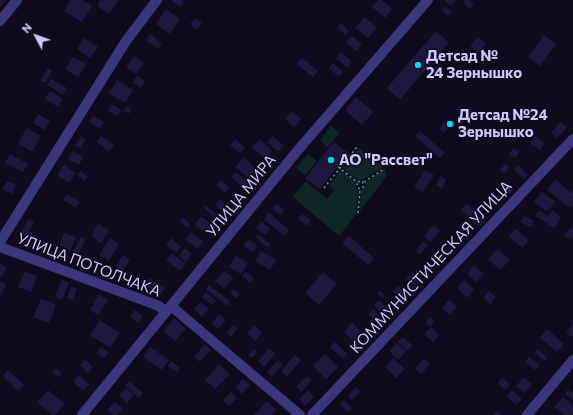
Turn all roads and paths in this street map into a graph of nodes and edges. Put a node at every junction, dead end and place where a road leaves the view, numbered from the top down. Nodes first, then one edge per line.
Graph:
1 (17, 0) edge
2 (157, 0) edge
3 (428, 0) edge
4 (0, 21) edge
5 (573, 139) edge
6 (357, 147) dead end
7 (338, 167) dead end
8 (340, 168) junction
9 (384, 168) dead end
10 (357, 182) junction
11 (364, 182) junction
12 (324, 188) dead end
13 (360, 189) junction
14 (358, 213) dead end
15 (0, 242) edge
16 (0, 247) edge
17 (168, 309) junction
18 (573, 360) edge
19 (82, 415) edge
20 (300, 415) edge
21 (312, 415) edge
22 (527, 415) edge

1 - 4 street
2 - 15 street
3 - 17 street, УЛИЦА МИРА
5 - 21 street, КОММУНИСТИЧЕСКАЯ УЛИЦА
6 - 8 path
7 - 8 path
8 - 10 path
8 - 12 path
9 - 11 path
10 - 11 path
10 - 13 path
11 - 13 path
13 - 14 path
16 - 17 street, УЛИЦА ПОТОЛЧАКА
17 - 19 street, УЛИЦА МИРА
17 - 20 street, УЛИЦА ПОТОЛЧАКА
18 - 22 street

